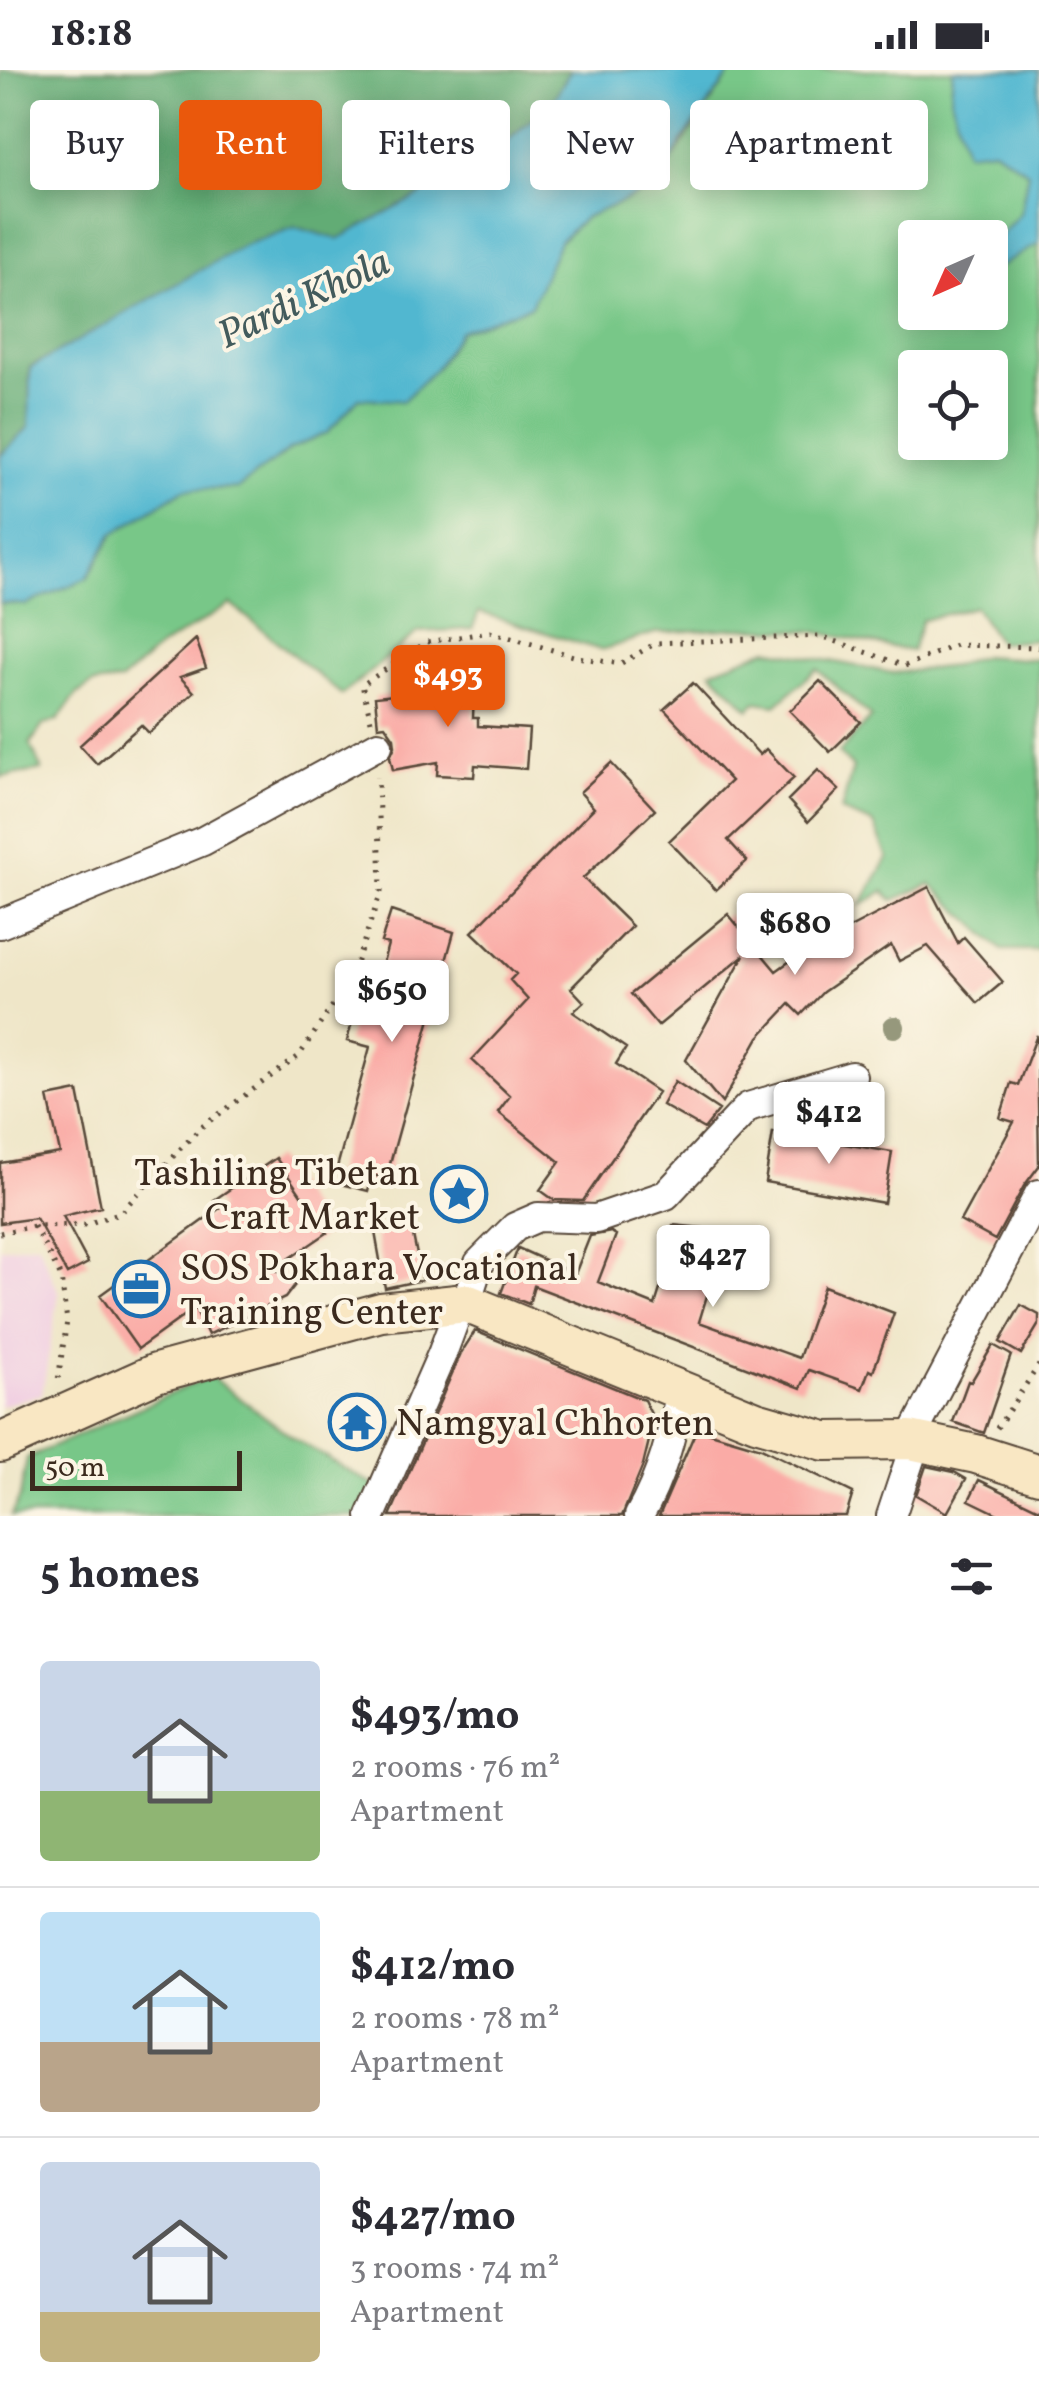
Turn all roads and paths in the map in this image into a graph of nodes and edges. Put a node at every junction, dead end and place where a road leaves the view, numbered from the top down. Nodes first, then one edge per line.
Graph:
1 (1039, 647) edge
2 (378, 745) junction
3 (0, 924) edge
4 (852, 1076) dead end
5 (1039, 1194) edge
6 (34, 1226) junction
7 (0, 1234) edge
8 (459, 1304) junction
9 (1039, 1365) edge
10 (681, 1390) junction
11 (54, 1420) junction
12 (913, 1440) junction
13 (0, 1442) edge
14 (976, 1454) junction
15 (1039, 1474) edge
16 (371, 1516) edge
17 (639, 1516) edge
18 (891, 1516) edge

1 - 2 path
2 - 3 street
2 - 6 path
4 - 8 street
5 - 12 street
6 - 7 path
6 - 11 path
8 - 10 main road
8 - 11 main road
8 - 16 street
9 - 14 path
10 - 12 main road
10 - 17 street
11 - 13 main road
12 - 14 main road
12 - 18 street
14 - 15 main road

